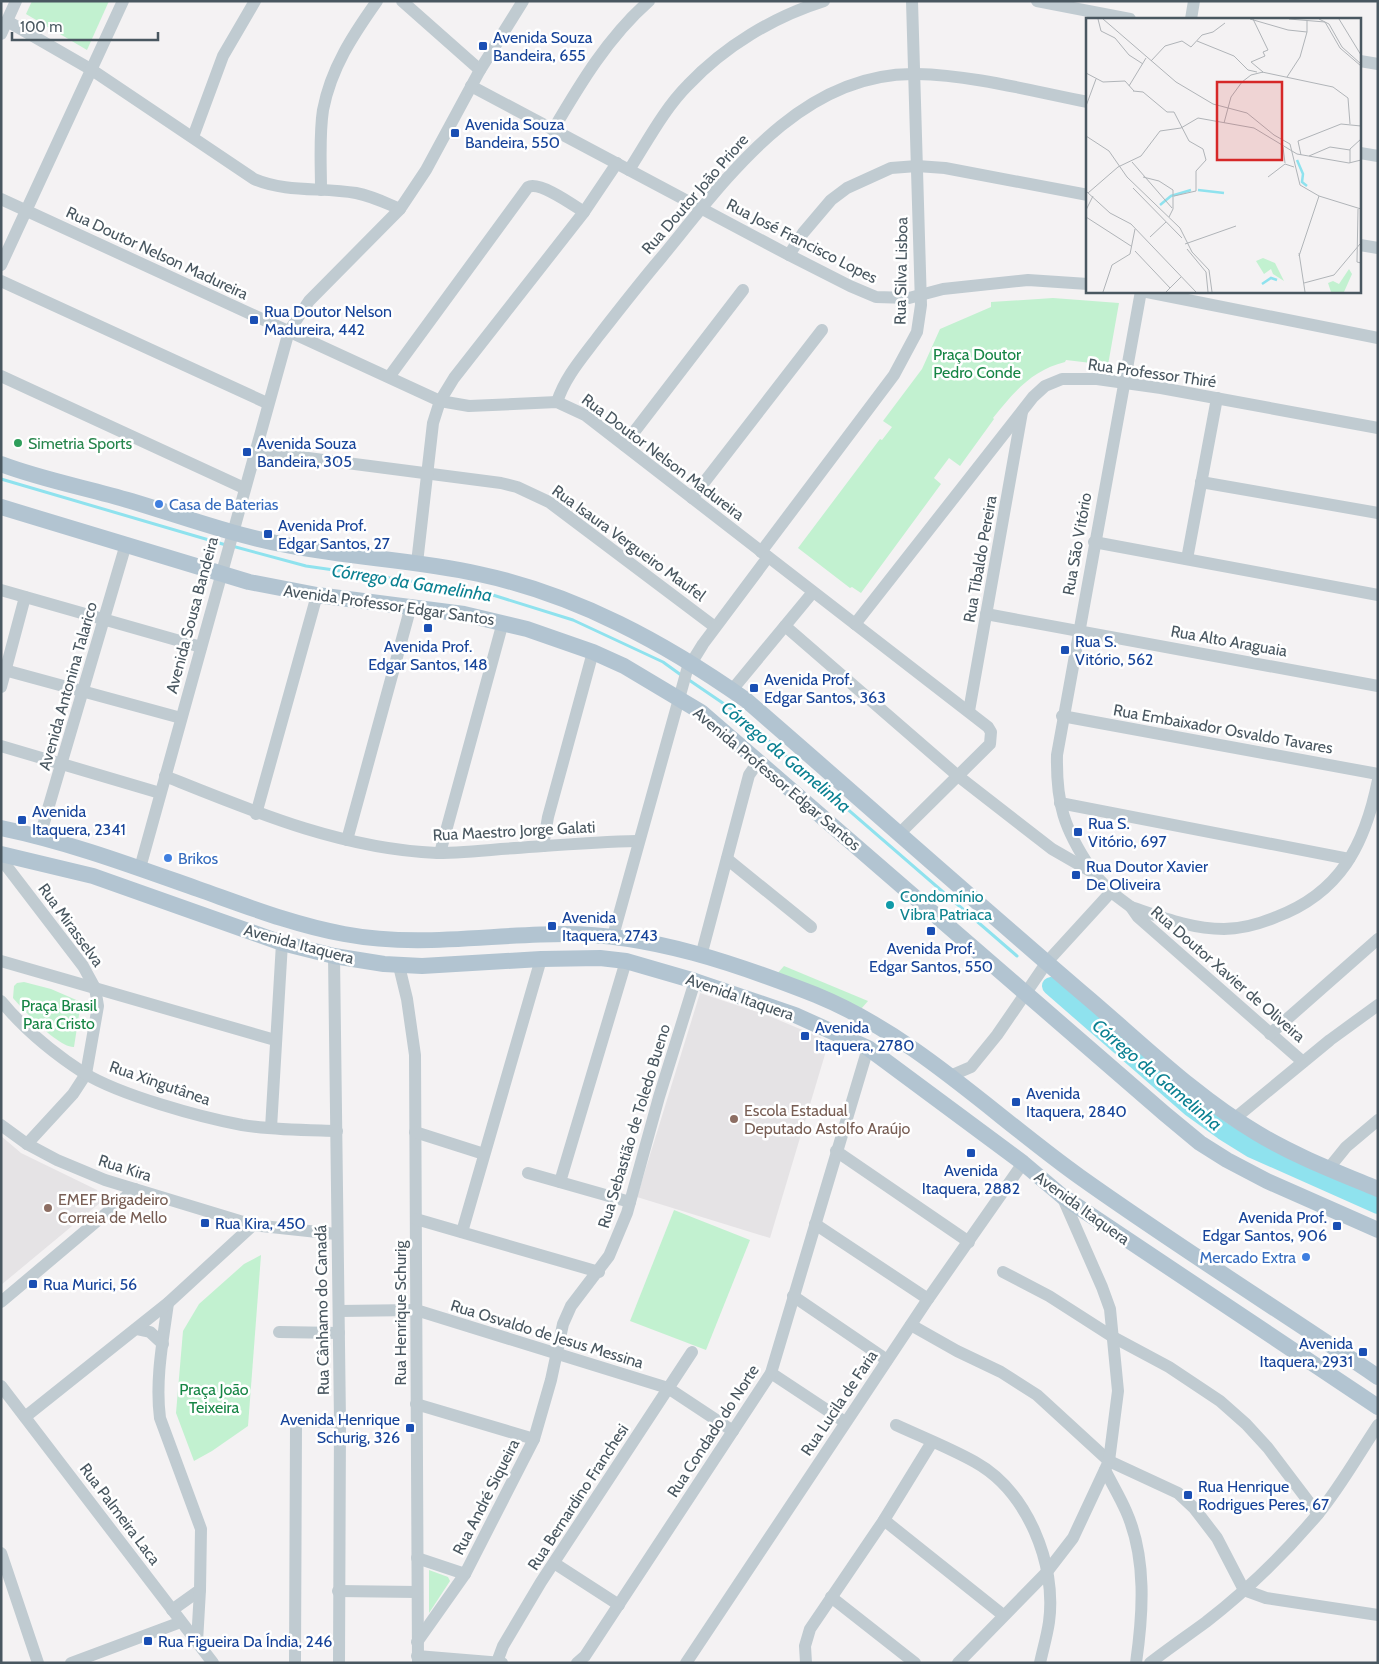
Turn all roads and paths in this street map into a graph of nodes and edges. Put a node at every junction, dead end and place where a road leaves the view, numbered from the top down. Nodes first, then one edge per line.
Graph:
1 (16, 1) edge
2 (123, 1) edge
3 (255, 1) edge
4 (377, 1) edge
5 (402, 1) edge
6 (524, 1) edge
7 (649, 1) edge
8 (824, 1) edge
9 (912, 1) edge
10 (1037, 1) edge
11 (1194, 1) edge
12 (1125, 18) edge
13 (1191, 18) edge
14 (7, 21) junction
15 (1, 34) edge
16 (1362, 61) edge
17 (1378, 64) edge
18 (92, 70) junction
19 (480, 70) junction
20 (914, 74) junction
21 (471, 86) junction
22 (1086, 102) edge
23 (553, 130) junction
24 (192, 137) junction
25 (1362, 153) edge
26 (1378, 156) edge
27 (617, 163) junction
28 (917, 166) junction
29 (629, 170) junction
30 (322, 190) junction
31 (1086, 195) edge
32 (1, 199) edge
33 (400, 209) junction
34 (701, 209) junction
35 (27, 211) junction
36 (584, 212) junction
37 (1362, 245) edge
38 (1378, 248) edge
39 (789, 255) junction
40 (1, 265) edge
41 (1, 281) edge
42 (1086, 284) edge
43 (743, 290) dead end
44 (1141, 292) edge
45 (1146, 292) edge
46 (920, 295) junction
47 (822, 330) dead end
48 (289, 331) junction
49 (1378, 338) edge
50 (1, 376) edge
51 (389, 377) junction
52 (1124, 382) junction
53 (1217, 398) junction
54 (440, 401) junction
55 (557, 402) junction
56 (267, 403) junction
57 (1022, 412) junction
58 (1378, 428) edge
59 (624, 445) junction
60 (254, 451) junction
61 (1, 464) edge
62 (427, 473) junction
63 (1201, 482) junction
64 (244, 488) junction
65 (692, 498) junction
66 (1, 507) edge
67 (1378, 513) edge
68 (231, 536) junction
69 (1094, 542) junction
70 (126, 544) junction
71 (764, 554) junction
72 (1187, 559) junction
73 (417, 563) junction
74 (221, 572) junction
75 (1, 590) edge
76 (813, 592) junction
77 (316, 595) junction
78 (1378, 595) edge
79 (25, 597) junction
80 (412, 606) junction
81 (986, 614) junction
82 (104, 620) junction
83 (503, 622) junction
84 (856, 624) junction
85 (785, 626) junction
86 (716, 627) junction
87 (1078, 630) junction
88 (200, 647) junction
89 (593, 652) junction
90 (689, 666) junction
91 (4, 670) edge
92 (1378, 686) edge
93 (1, 687) edge
94 (732, 690) junction
95 (83, 692) junction
96 (679, 694) junction
97 (969, 712) junction
98 (1062, 716) junction
99 (180, 718) junction
100 (1, 746) edge
101 (758, 762) junction
102 (62, 764) junction
103 (1378, 774) edge
104 (165, 776) junction
105 (958, 776) junction
106 (1378, 780) edge
107 (160, 793) junction
108 (1060, 803) junction
109 (256, 814) junction
110 (1, 828) edge
111 (899, 834) junction
112 (40, 836) junction
113 (347, 840) junction
114 (637, 841) junction
115 (543, 846) junction
116 (440, 853) junction
117 (1, 854) edge
118 (1, 859) edge
119 (727, 859) junction
120 (1349, 859) junction
121 (43, 862) junction
122 (140, 868) junction
123 (1092, 872) junction
124 (1112, 892) junction
125 (1131, 907) junction
126 (811, 927) dead end
127 (613, 936) junction
128 (1378, 939) edge
129 (282, 943) junction
130 (334, 956) junction
131 (701, 956) junction
132 (541, 959) junction
133 (1, 961) edge
134 (626, 961) junction
135 (1046, 962) junction
136 (399, 966) junction
137 (695, 980) junction
138 (95, 988) junction
139 (1025, 992) junction
140 (1, 1001) edge
141 (1378, 1006) edge
142 (1270, 1034) junction
143 (275, 1040) junction
144 (868, 1048) junction
145 (1303, 1062) junction
146 (971, 1067) junction
147 (86, 1074) junction
148 (950, 1076) junction
149 (968, 1089) junction
150 (1234, 1119) junction
151 (1378, 1120) edge
152 (1, 1125) edge
153 (271, 1128) junction
154 (337, 1131) junction
155 (415, 1132) junction
156 (27, 1144) junction
157 (836, 1151) junction
158 (484, 1154) junction
159 (1022, 1163) junction
160 (1329, 1168) junction
161 (528, 1173) dead end
162 (560, 1182) junction
163 (135, 1189) junction
164 (1378, 1189) edge
165 (1062, 1196) junction
166 (630, 1202) junction
167 (416, 1218) junction
168 (815, 1224) junction
169 (253, 1225) junction
170 (1378, 1230) edge
171 (462, 1232) junction
172 (336, 1234) junction
173 (969, 1242) junction
174 (599, 1272) junction
175 (1002, 1272) dead end
176 (793, 1296) junction
177 (928, 1299) junction
178 (2, 1301) edge
179 (168, 1303) junction
180 (416, 1310) junction
181 (339, 1311) junction
182 (911, 1325) junction
183 (136, 1329) junction
184 (279, 1332) dead end
185 (339, 1334) junction
186 (1113, 1337) junction
187 (163, 1344) junction
188 (692, 1352) dead end
189 (556, 1355) junction
190 (887, 1360) junction
191 (771, 1373) junction
192 (1378, 1377) edge
193 (1, 1386) edge
194 (668, 1388) junction
195 (416, 1404) junction
196 (1378, 1407) edge
197 (25, 1417) junction
198 (340, 1422) junction
199 (845, 1422) junction
200 (896, 1425) dead end
201 (1378, 1425) edge
202 (733, 1431) junction
203 (1374, 1436) edge
204 (534, 1439) junction
205 (932, 1442) junction
206 (1107, 1466) junction
207 (1318, 1514) junction
208 (884, 1520) junction
209 (1, 1553) edge
210 (417, 1558) junction
211 (554, 1563) junction
212 (1046, 1573) junction
213 (465, 1574) junction
214 (200, 1590) junction
215 (1244, 1590) junction
216 (338, 1591) junction
217 (417, 1592) junction
218 (832, 1597) junction
219 (619, 1605) junction
220 (172, 1610) junction
221 (1003, 1614) junction
222 (1378, 1615) edge
223 (181, 1622) junction
224 (197, 1642) junction
225 (417, 1642) junction
226 (418, 1659) edge
227 (497, 1662) edge
228 (38, 1663) edge
229 (71, 1663) edge
230 (213, 1663) edge
231 (295, 1663) edge
232 (339, 1663) edge
233 (502, 1663) edge
234 (577, 1663) edge
235 (686, 1663) edge
236 (806, 1663) edge
237 (915, 1663) edge
238 (958, 1663) edge
239 (1040, 1663) edge
240 (1136, 1663) edge
241 (1150, 1663) edge

1 - 14 street
2 - 18 street
3 - 24 street
4 - 30 street
5 - 19 street
6 - 19 street, Avenida Sousa Bandeira
7 - 23 street
8 - 29 street
9 - 20 street, Rua Silva Lisboa
10 - 12 street
11 - 13 street
14 - 15 street
14 - 18 street
16 - 17 street
18 - 24 street
18 - 35 street
19 - 21 street, Avenida Sousa Bandeira
20 - 22 street, Rua Doutor João Priore
20 - 28 street, Rua Silva Lisboa
20 - 34 street, Rua Doutor João Priore
21 - 23 street, Rua José Francisco Lopes
21 - 33 street, Avenida Sousa Bandeira
23 - 27 street, Rua José Francisco Lopes
24 - 30 street
25 - 26 street
27 - 29 street, Rua José Francisco Lopes
27 - 36 street
28 - 31 street
28 - 39 street
28 - 46 street, Rua Silva Lisboa
29 - 34 street, Rua José Francisco Lopes
30 - 33 street
32 - 35 street, Rua Doutor Nelson Madureira
33 - 48 street, Avenida Sousa Bandeira
34 - 39 street, Rua José Francisco Lopes
34 - 55 street, Rua Doutor João Priore
35 - 40 street
35 - 48 street, Rua Doutor Nelson Madureira
36 - 51 street
36 - 54 street
37 - 38 street
39 - 46 street, Rua José Francisco Lopes
41 - 56 street
42 - 46 street, Rua José Francisco Lopes
43 - 59 street
44 - 52 street, Rua São Vitório
45 - 49 street
46 - 71 street, Rua Silva Lisboa
47 - 65 street
48 - 51 street, Rua Doutor Nelson Madureira
48 - 56 street, Avenida Sousa Bandeira
50 - 64 street
51 - 54 street, Rua Doutor Nelson Madureira
52 - 53 street, Rua Professor Thiré
52 - 57 street, Rua Professor Thiré
52 - 69 street, Rua São Vitório
53 - 58 street, Rua Professor Thiré
53 - 63 street
54 - 55 street, Rua Doutor Nelson Madureira
54 - 62 street
55 - 59 street, Rua Doutor Nelson Madureira
56 - 60 street, Avenida Sousa Bandeira
57 - 81 street, Rua Tibaldo Pereira
57 - 84 street, Rua Professor Thiré
59 - 65 street, Rua Doutor Nelson Madureira
60 - 62 street, Rua Isaura Vergueiro Maufel
60 - 64 street, Avenida Sousa Bandeira
61 - 68 main road
62 - 73 street
62 - 86 street, Rua Isaura Vergueiro Maufel
63 - 67 street
63 - 72 street
64 - 68 street, Avenida Sousa Bandeira
65 - 71 street, Rua Doutor Nelson Madureira
66 - 70 main road, Avenida Professor Edgar Santos
68 - 73 main road
68 - 74 street, Avenida Sousa Bandeira
69 - 72 street
69 - 87 street, Rua São Vitório
70 - 74 main road, Avenida Professor Edgar Santos
70 - 82 street, Avenida Antonina Talarico
71 - 76 street, Rua Doutor Nelson Madureira
71 - 86 street, Rua Silva Lisboa
72 - 78 street
73 - 90 main road
74 - 77 main road, Avenida Professor Edgar Santos
74 - 88 street, Avenida Sousa Bandeira
75 - 79 street
76 - 84 street, Rua Doutor Nelson Madureira
76 - 85 street
77 - 80 main road, Avenida Professor Edgar Santos
77 - 109 street
79 - 82 street
79 - 91 street
80 - 83 main road, Avenida Professor Edgar Santos
80 - 113 street
81 - 87 street, Rua Alto Araguaia
81 - 97 street, Rua Tibaldo Pereira
82 - 88 street
82 - 95 street, Avenida Antonina Talarico
83 - 89 main road, Avenida Professor Edgar Santos
83 - 116 street
84 - 97 street, Rua Doutor Nelson Madureira
85 - 94 street
85 - 105 street, Rua Doutor Xavier de Oliveira
86 - 90 street, Rua Silva Lisboa
87 - 92 street, Rua Alto Araguaia
87 - 98 street, Rua São Vitório
88 - 99 street, Avenida Sousa Bandeira
89 - 96 main road, Avenida Professor Edgar Santos
89 - 115 street
90 - 94 main road
90 - 96 street, Rua Silva Lisboa
91 - 93 street
91 - 95 street
94 - 111 main road
95 - 99 street
95 - 102 street, Avenida Antonina Talarico
96 - 101 main road, Avenida Professor Edgar Santos
96 - 114 street, Rua Silva Lisboa
97 - 105 street, Rua Doutor Nelson Madureira
98 - 103 street, Rua Embaixador Osvaldo Tavares
98 - 108 street, Rua São Vitório
99 - 104 street, Avenida Sousa Bandeira
100 - 102 street
101 - 119 street
101 - 139 main road, Avenida Professor Edgar Santos
102 - 107 street
102 - 112 street, Avenida Antonina Talarico
104 - 107 street, Avenida Sousa Bandeira
104 - 109 street, Rua Maestro Jorge Galati
105 - 111 street, Rua Doutor Nelson Madureira
105 - 123 street, Rua Doutor Xavier de Oliveira
106 - 120 street
107 - 122 street, Avenida Sousa Bandeira
108 - 120 street
108 - 123 street, Rua São Vitório
109 - 113 street, Rua Maestro Jorge Galati
110 - 112 main road, Avenida Itaquera
111 - 135 main road
112 - 122 main road, Avenida Itaquera
113 - 116 street, Rua Maestro Jorge Galati
114 - 115 street, Rua Maestro Jorge Galati
114 - 127 street, Rua Silva Lisboa
115 - 116 street, Rua Maestro Jorge Galati
117 - 121 main road, Avenida Itaquera
118 - 138 street, Rua Mirasselva
119 - 126 street
119 - 131 street
120 - 125 street
121 - 122 main road
121 - 129 main road, Avenida Itaquera
122 - 127 main road, Avenida Itaquera
123 - 124 street, Rua Doutor Xavier de Oliveira
124 - 125 street, Rua Doutor Xavier de Oliveira
124 - 135 street
125 - 142 street, Rua Doutor Xavier de Oliveira
127 - 131 main road, Avenida Itaquera
128 - 142 street
129 - 130 main road, Avenida Itaquera
129 - 143 street
130 - 136 main road, Avenida Itaquera
130 - 154 street, Rua Cânhamo do Canadá
131 - 148 main road, Avenida Itaquera
132 - 134 main road, Avenida Itaquera
132 - 136 main road, Avenida Itaquera
132 - 158 street
133 - 138 street
134 - 137 main road, Avenida Itaquera
134 - 162 street
135 - 139 street
135 - 150 main road
136 - 155 street, Rua Henrique Schurig
137 - 144 main road, Avenida Itaquera
137 - 166 street, Rua Sebastião de Toledo Bueno
138 - 143 street
138 - 147 street, Rua Mirasselva
139 - 146 street
139 - 170 main road, Avenida Professor Edgar Santos
140 - 147 street, Rua Xingutânea
141 - 145 street
142 - 145 street, Rua Doutor Xavier de Oliveira
143 - 153 street
144 - 157 street, Rua Condado do Norte
144 - 159 main road, Avenida Itaquera
145 - 150 street
146 - 148 street
146 - 149 street
147 - 153 street, Rua Xingutânea
147 - 156 street, Rua Mirasselva
148 - 149 main road, Avenida Itaquera
149 - 192 main road, Avenida Itaquera
150 - 160 main road
151 - 160 street
152 - 156 street, Rua Kira
153 - 154 street, Rua Xingutânea
154 - 172 street, Rua Cânhamo do Canadá
155 - 158 street
155 - 167 street, Rua Henrique Schurig
156 - 163 street, Rua Kira
157 - 168 street, Rua Condado do Norte
157 - 173 street
158 - 171 street
159 - 165 main road, Avenida Itaquera
159 - 173 street, Rua Lucila de Faria
160 - 164 main road
161 - 162 street
162 - 166 street
163 - 169 street, Rua Kira
163 - 178 street
165 - 186 street
165 - 196 main road, Avenida Itaquera
166 - 174 street, Rua Sebastião de Toledo Bueno
167 - 171 street
167 - 180 street, Rua Henrique Schurig
168 - 176 street, Rua Condado do Norte
168 - 177 street
169 - 172 street, Rua Kira
169 - 179 street
171 - 174 street
172 - 181 street, Rua Cânhamo do Canadá
173 - 177 street, Rua Lucila de Faria
174 - 189 street, Rua Sebastião de Toledo Bueno
175 - 186 street
176 - 190 street
176 - 191 street, Rua Condado do Norte
177 - 182 street, Rua Lucila de Faria
179 - 183 street
179 - 187 street
180 - 181 street, Rua Osvaldo de Jesus Messina
180 - 189 street, Rua Osvaldo de Jesus Messina
180 - 195 street, Rua Henrique Schurig
181 - 185 street, Rua Cânhamo do Canadá
182 - 190 street, Rua Lucila de Faria
182 - 206 street
183 - 187 street
183 - 197 street
184 - 185 street
185 - 198 street, Rua Cânhamo do Canadá
186 - 206 street
186 - 207 street
187 - 214 street
188 - 194 street, Rua Bernardino Franchesi
189 - 194 street, Rua Osvaldo de Jesus Messina
189 - 204 street, Rua André Siqueira
190 - 199 street, Rua Lucila de Faria
191 - 199 street
191 - 202 street, Rua Condado do Norte
193 - 197 street, Rua Palmeira Laca
194 - 202 street, Rua Osvaldo de Jesus Messina
194 - 211 street, Rua Bernardino Franchesi
195 - 204 street
195 - 210 street, Rua Henrique Schurig
197 - 220 street, Rua Palmeira Laca
198 - 216 street, Rua Cânhamo do Canadá
198 - 231 street
199 - 235 street, Rua Lucila de Faria
200 - 205 street
201 - 203 street
202 - 219 street, Rua Condado do Norte
203 - 207 street
204 - 213 street, Rua André Siqueira
205 - 208 street
205 - 212 street
206 - 212 street
206 - 215 street
206 - 240 street
207 - 215 street
208 - 218 street
208 - 221 street
209 - 228 street
210 - 213 street
210 - 217 street, Rua Henrique Schurig
211 - 219 street
211 - 227 street, Rua Bernardino Franchesi
212 - 221 street
212 - 239 street
213 - 225 street, Rua André Siqueira
214 - 220 street
214 - 224 street
215 - 222 street
215 - 241 street
216 - 217 street
216 - 232 street, Rua Cânhamo do Canadá
217 - 225 street, Rua Henrique Schurig
218 - 236 street
218 - 237 street
219 - 234 street, Rua Condado do Norte
220 - 223 street, Rua Palmeira Laca
221 - 238 street
223 - 224 street, Rua Palmeira Laca
223 - 229 street
224 - 230 street, Rua Palmeira Laca
225 - 226 street, Rua Henrique Schurig
226 - 227 street
227 - 233 street

